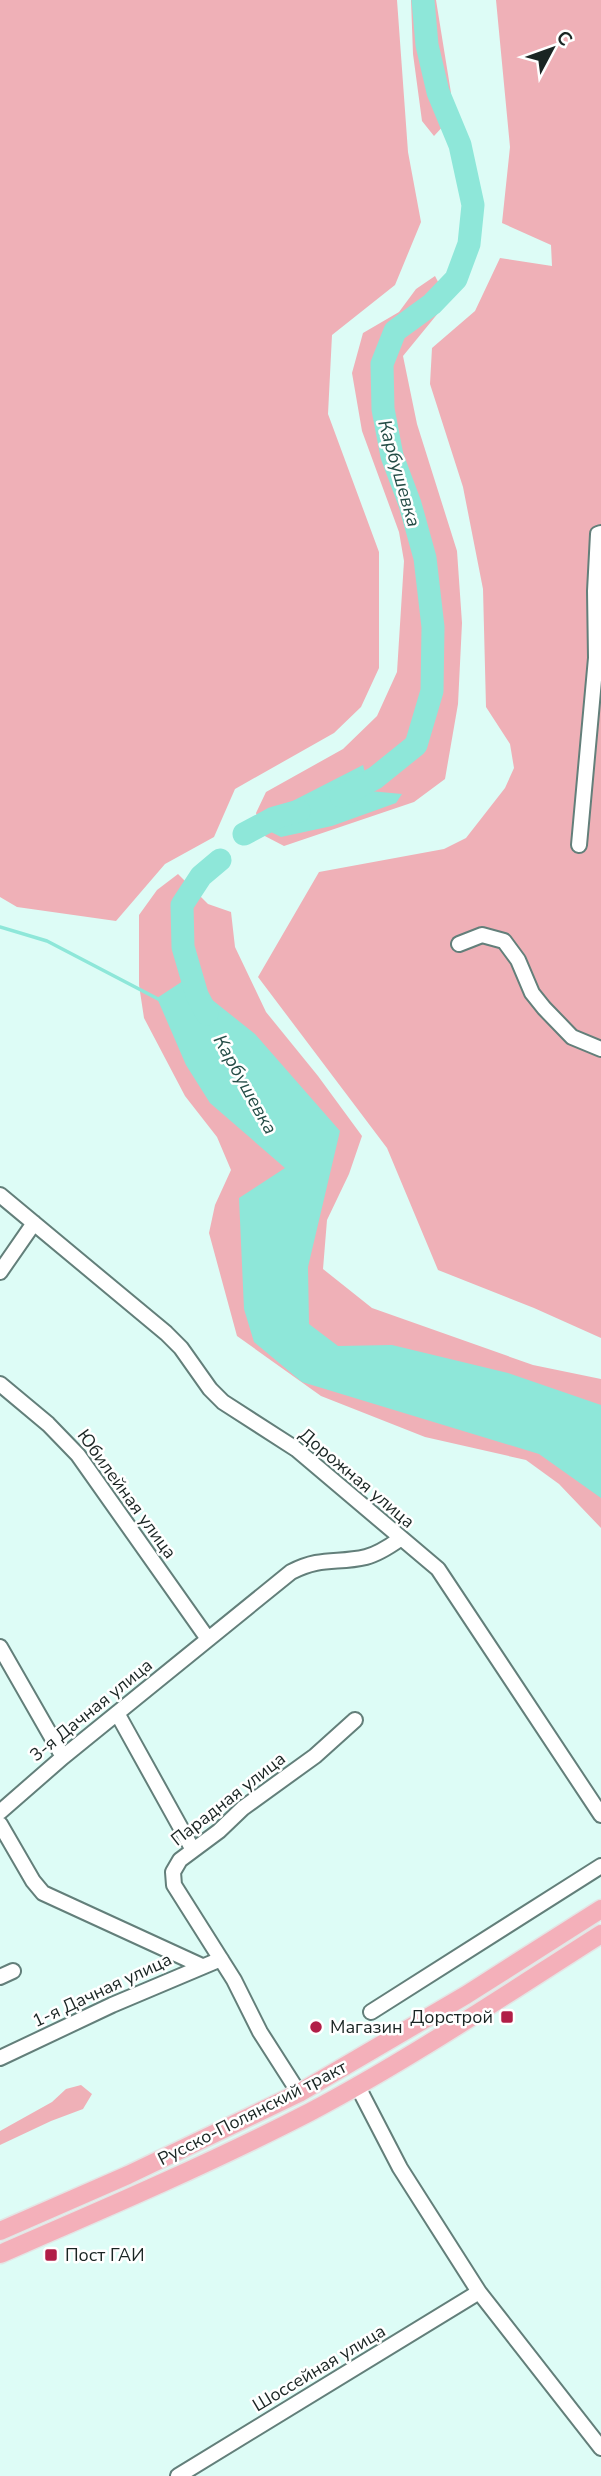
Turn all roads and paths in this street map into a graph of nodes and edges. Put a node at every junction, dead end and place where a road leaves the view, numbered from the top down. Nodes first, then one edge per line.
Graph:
1 (601, 533) edge
2 (579, 845) dead end
3 (459, 944) dead end
4 (601, 1049) edge
5 (0, 1195) edge
6 (34, 1223) junction
7 (0, 1272) edge
8 (0, 1384) edge
9 (400, 1539) junction
10 (208, 1639) junction
11 (0, 1647) edge
12 (117, 1713) junction
13 (355, 1720) dead end
14 (63, 1757) junction
15 (0, 1812) edge
16 (601, 1815) edge
17 (0, 1824) edge
18 (193, 1850) junction
19 (601, 1866) edge
20 (601, 1909) edge
21 (601, 1934) edge
22 (221, 1959) junction
23 (202, 1966) junction
24 (371, 2012) dead end
25 (0, 2058) edge
26 (357, 2085) junction
27 (299, 2093) junction
28 (0, 2231) edge
29 (0, 2254) edge
30 (479, 2292) junction
31 (601, 2448) edge
32 (178, 2476) edge

1 - 2 street
3 - 4 street
5 - 6 street, Дорожная улица
6 - 7 street
6 - 9 street, Дорожная улица
8 - 10 street, Юбилейная улица
9 - 10 street, 3-я Дачная улица
9 - 16 street, Дорожная улица
10 - 12 street, 3-я Дачная улица
11 - 14 street
12 - 14 street, 3-я Дачная улица
12 - 18 street
13 - 18 street, Парадная улица
14 - 15 street, 3-я Дачная улица
17 - 23 street
18 - 22 street, Парадная улица
19 - 24 street
20 - 27 main road, Русско-Полянский тракт
21 - 26 main road, Русско-Полянский тракт
22 - 23 street, 1-я Дачная улица
22 - 27 street, Парадная улица
23 - 25 street, 1-я Дачная улица
26 - 29 main road, Русско-Полянский тракт
26 - 30 street
27 - 28 main road, Русско-Полянский тракт
30 - 31 street
30 - 32 street, Шоссейная улица

